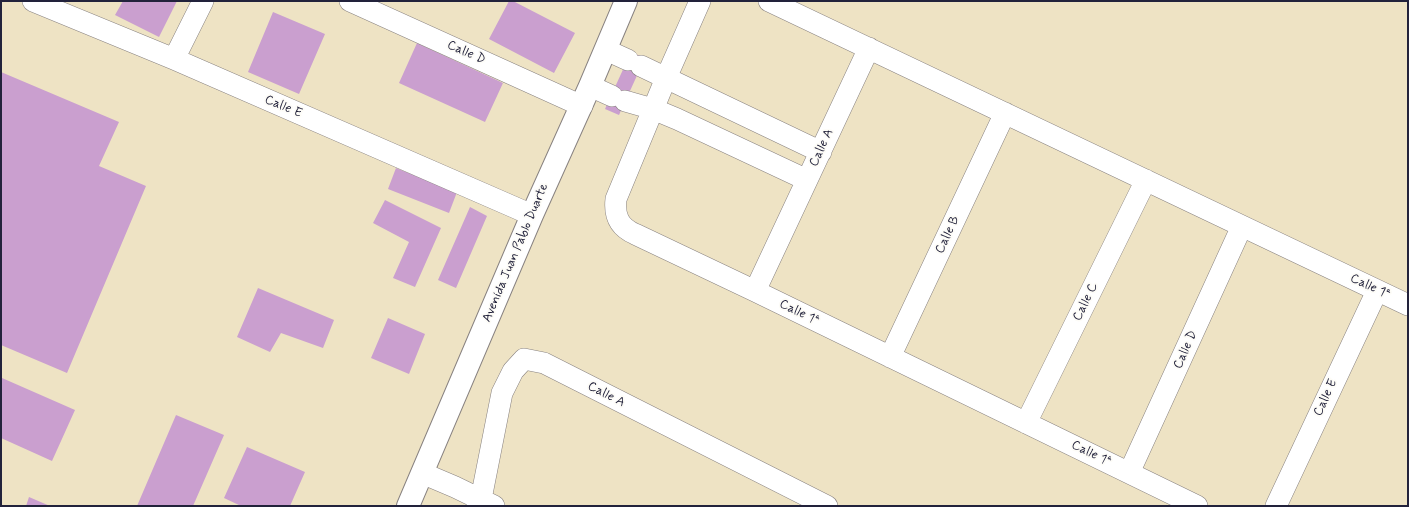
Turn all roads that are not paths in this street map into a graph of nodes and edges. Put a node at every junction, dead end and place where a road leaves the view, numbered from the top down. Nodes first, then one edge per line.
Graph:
1 (33, 1) edge
2 (203, 1) edge
3 (350, 1) edge
4 (626, 1) edge
5 (700, 1) edge
6 (769, 1) edge
7 (869, 48) junction
8 (606, 50) junction
9 (174, 60) junction
10 (666, 78) junction
11 (586, 96) junction
12 (653, 109) junction
13 (1006, 113) junction
14 (820, 152) junction
15 (807, 180) junction
16 (1146, 180) junction
17 (532, 215) junction
18 (1242, 226) junction
19 (1377, 290) junction
20 (755, 291) junction
21 (1408, 305) edge
22 (890, 356) junction
23 (1026, 423) junction
24 (422, 473) junction
25 (1130, 473) junction
26 (412, 504) edge
27 (484, 504) edge
28 (827, 506) edge
29 (1197, 506) edge
30 (1276, 506) edge

1 - 9 street, Calle E
2 - 9 street
3 - 11 street, Calle D
4 - 8 street, Avenida Juan Pablo Duarte
5 - 10 street, Calle 1ª
6 - 7 street, Calle 1ª
7 - 13 street, Calle 1ª
7 - 14 street, Calle A
8 - 10 street
8 - 11 street, Avenida Juan Pablo Duarte
9 - 17 street, Calle E
10 - 12 street, Calle 1ª
10 - 14 street
11 - 12 street, Calle D
11 - 17 street, Avenida Juan Pablo Duarte
12 - 15 street, Calle D
12 - 20 street, Calle 1ª
13 - 16 street, Calle 1ª
13 - 22 street, Calle B
14 - 15 street, Calle A
15 - 20 street, Calle A
16 - 18 street, Calle 1ª
16 - 23 street, Calle C
17 - 24 street, Avenida Juan Pablo Duarte
18 - 19 street, Calle 1ª
18 - 25 street, Calle D
19 - 21 street, Calle 1ª
19 - 30 street, Calle E
20 - 22 street, Calle 1ª
22 - 23 street, Calle 1ª
23 - 25 street, Calle 1ª
24 - 26 street, Avenida Juan Pablo Duarte
24 - 27 street
25 - 29 street, Calle 1ª
27 - 28 street, Calle A

